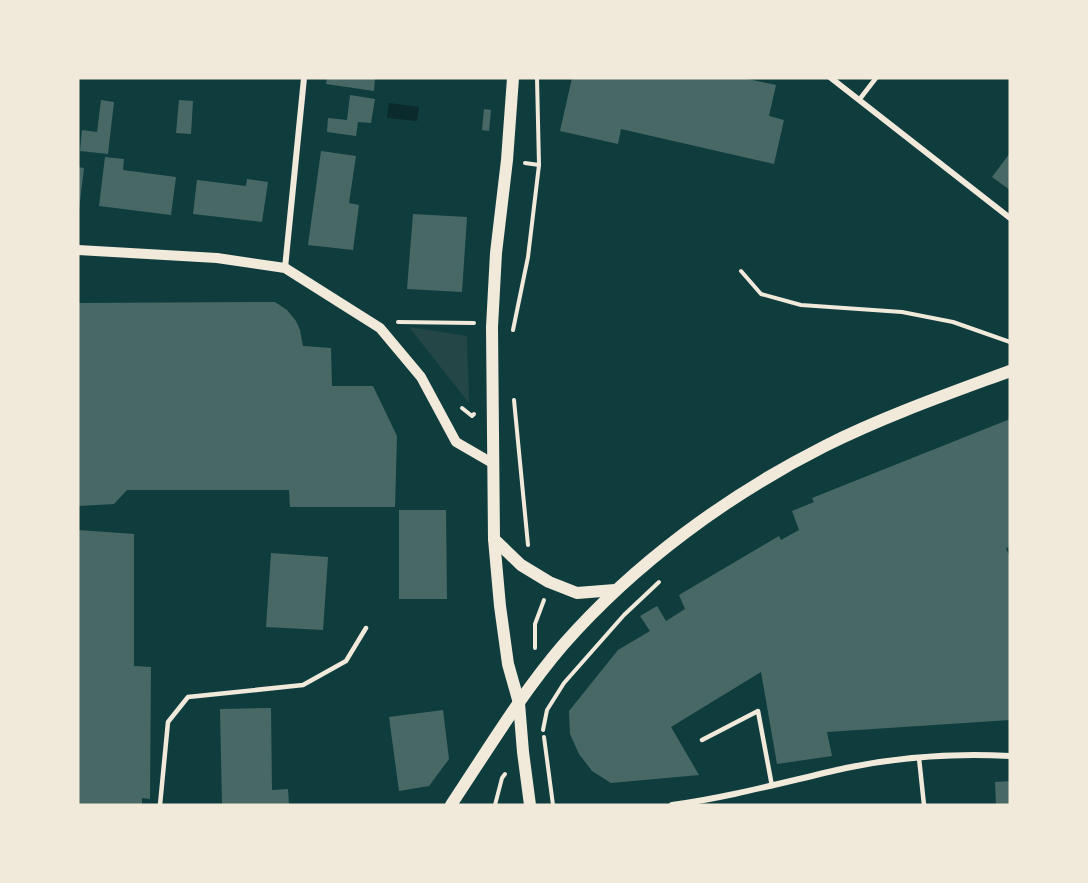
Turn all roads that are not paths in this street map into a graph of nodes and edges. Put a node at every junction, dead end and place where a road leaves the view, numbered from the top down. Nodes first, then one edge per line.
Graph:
1 (304, 78) edge
2 (513, 78) edge
3 (831, 78) edge
4 (876, 78) edge
5 (859, 100) junction
6 (1010, 218) edge
7 (78, 249) edge
8 (285, 268) junction
9 (1010, 370) edge
10 (494, 464) junction
11 (494, 538) junction
12 (615, 590) junction
13 (366, 628) dead end
14 (519, 703) junction
15 (702, 741) dead end
16 (1010, 756) edge
17 (919, 758) junction
18 (772, 786) junction
19 (160, 805) edge
20 (451, 805) edge
21 (530, 805) edge
22 (672, 805) edge
23 (924, 805) edge

1 - 8 street
2 - 10 main road
3 - 5 street
4 - 5 lane
5 - 6 street
7 - 8 street
8 - 10 street
9 - 12 main road
10 - 11 main road
11 - 12 main road
11 - 14 main road
12 - 14 main road
13 - 19 lane
14 - 20 main road
14 - 21 main road
15 - 18 lane
16 - 17 street
17 - 18 street
17 - 23 lane
18 - 22 street

